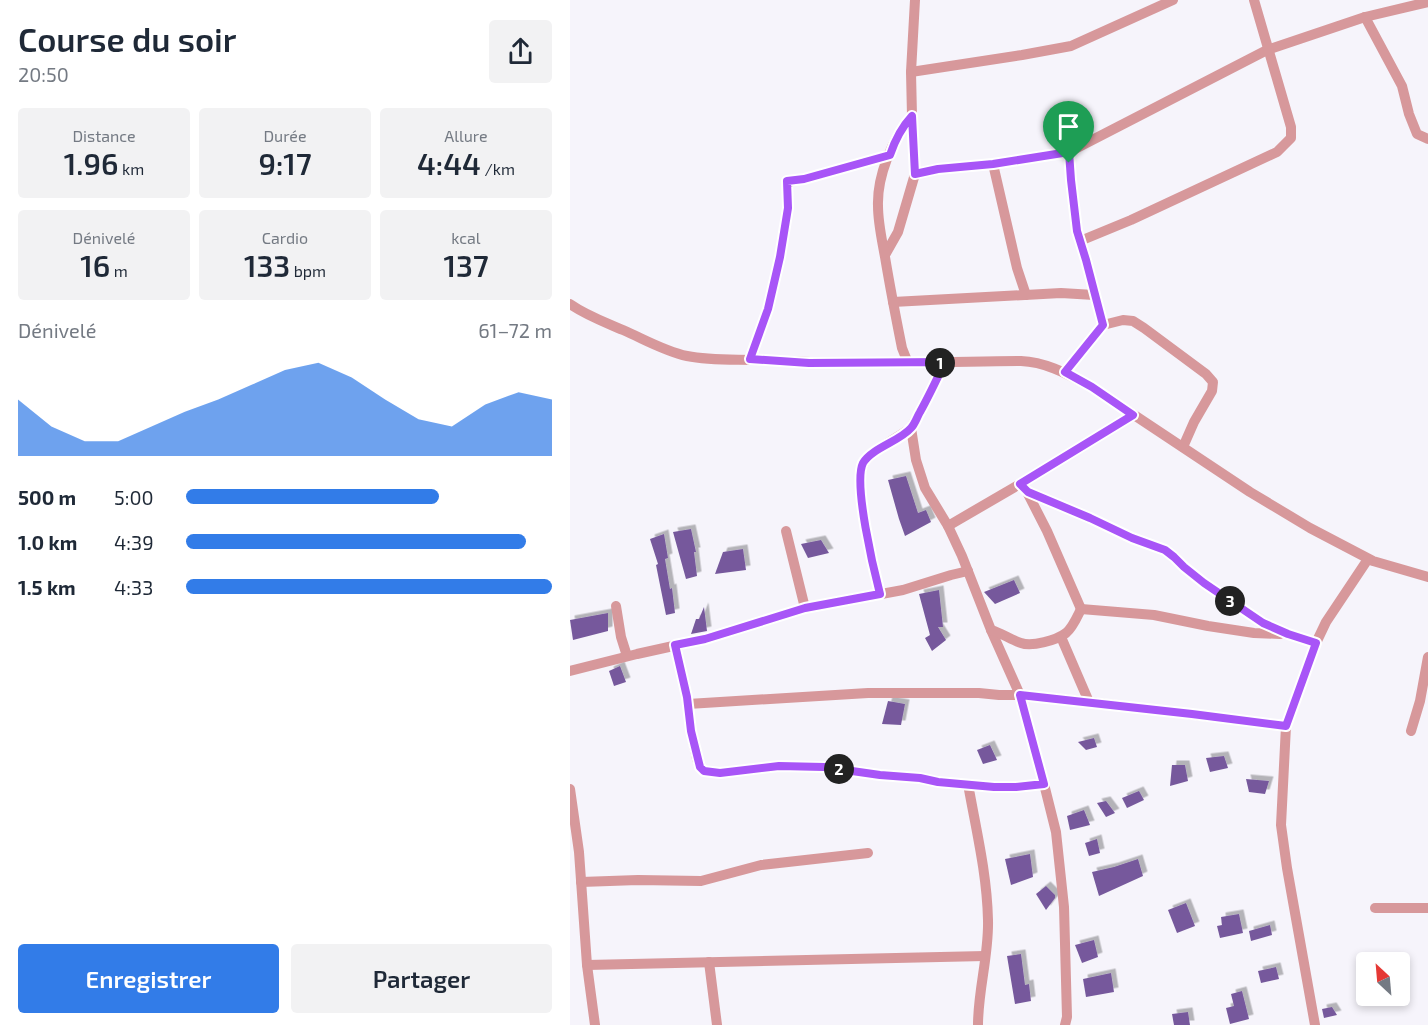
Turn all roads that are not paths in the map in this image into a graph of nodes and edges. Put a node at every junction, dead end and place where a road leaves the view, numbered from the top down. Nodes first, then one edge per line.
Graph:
1 (915, 0) edge
2 (1173, 0) edge
3 (1254, 0) edge
4 (1428, 2) edge
5 (1365, 16) junction
6 (1267, 50) junction
7 (911, 72) junction
8 (912, 116) junction
9 (1428, 139) edge
10 (1069, 152) junction
11 (890, 155) junction
12 (993, 164) junction
13 (915, 174) junction
14 (1080, 241) junction
15 (885, 255) junction
16 (1026, 295) junction
17 (1094, 295) junction
18 (893, 302) junction
19 (570, 304) edge
20 (1103, 325) junction
21 (750, 359) junction
22 (945, 362) junction
23 (908, 363) junction
24 (1065, 372) junction
25 (1133, 415) junction
26 (911, 428) junction
27 (1183, 447) junction
28 (1024, 488) junction
29 (948, 526) junction
30 (786, 531) dead end
31 (1368, 559) junction
32 (968, 571) junction
33 (1428, 577) edge
34 (880, 594) junction
35 (616, 606) dead end
36 (805, 608) junction
37 (1081, 609) junction
38 (991, 630) junction
39 (1288, 634) junction
40 (1061, 637) junction
41 (1316, 643) junction
42 (675, 645) junction
43 (627, 656) junction
44 (1428, 657) edge
45 (570, 671) edge
46 (1020, 695) junction
47 (1089, 702) junction
48 (688, 704) junction
49 (1286, 726) junction
50 (1412, 731) dead end
51 (968, 784) junction
52 (1044, 784) junction
53 (570, 789) edge
54 (574, 853) edge
55 (868, 853) dead end
56 (581, 882) junction
57 (1375, 908) dead end
58 (1428, 908) edge
59 (985, 956) junction
60 (709, 962) junction
61 (587, 965) junction
62 (595, 1025) edge
63 (717, 1025) edge
64 (978, 1025) edge
65 (1065, 1025) edge
66 (1315, 1025) edge

1 - 7 street
2 - 7 street
3 - 6 street
4 - 5 street
5 - 6 street
5 - 9 street
6 - 10 street
6 - 14 street
7 - 8 street
8 - 11 street
8 - 13 street
10 - 12 street
10 - 14 street
11 - 15 street
11 - 21 street
12 - 13 street
12 - 16 street
13 - 15 street
14 - 17 street
15 - 18 street
16 - 17 street
16 - 18 street
17 - 20 street
18 - 23 street
19 - 21 street
20 - 24 street
20 - 27 street
21 - 23 street
22 - 23 street
22 - 24 street
22 - 26 street
24 - 25 street
25 - 27 street
25 - 28 street
26 - 29 street
26 - 34 street
27 - 31 street
28 - 29 street
28 - 37 street
28 - 39 street
29 - 32 street
30 - 36 street
31 - 33 street
31 - 41 street
32 - 34 street
32 - 38 street
34 - 36 street
35 - 43 street
36 - 42 street
37 - 39 street
37 - 40 street
38 - 40 street
38 - 46 street
39 - 41 street
40 - 47 street
41 - 49 street
42 - 43 street
42 - 48 street
43 - 45 street
44 - 50 street
46 - 47 street
46 - 48 street
46 - 52 street
47 - 49 street
48 - 51 street
49 - 66 street
51 - 52 street
51 - 59 street
52 - 65 street
53 - 54 street
54 - 56 street
55 - 56 street
56 - 61 street
57 - 58 street
59 - 60 street
59 - 64 street
60 - 61 street
60 - 63 street
61 - 62 street

